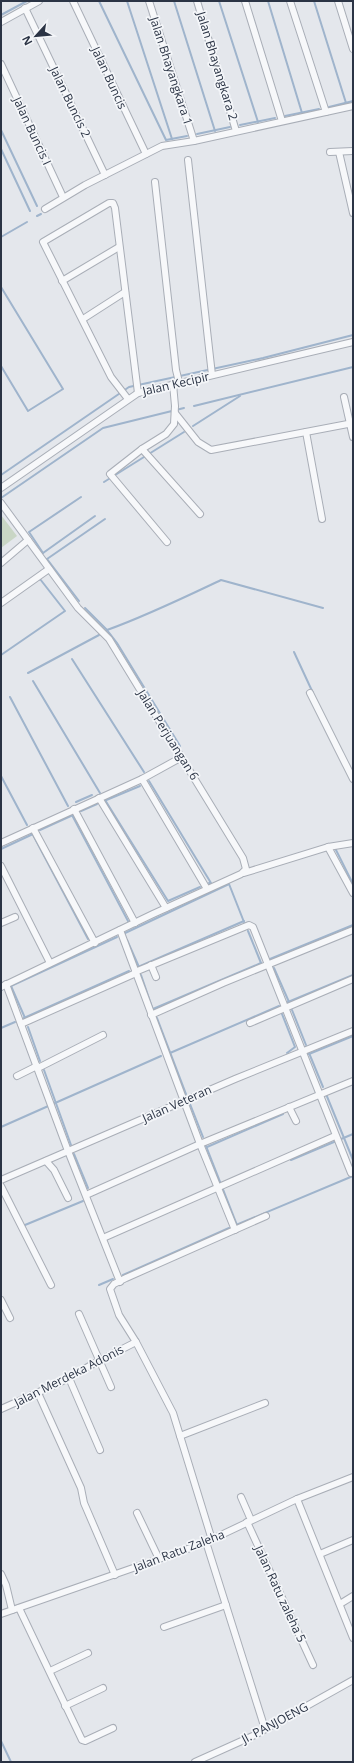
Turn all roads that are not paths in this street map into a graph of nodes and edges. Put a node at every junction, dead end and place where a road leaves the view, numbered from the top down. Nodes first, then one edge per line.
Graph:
1 (39, 1) edge
2 (73, 1) edge
3 (148, 1) edge
4 (197, 1) edge
5 (245, 1) edge
6 (290, 1) edge
7 (338, 1) edge
8 (25, 8) junction
9 (1, 22) edge
10 (353, 49) edge
11 (1, 64) edge
12 (353, 106) edge
13 (326, 112) junction
14 (282, 121) junction
15 (236, 131) junction
16 (194, 141) junction
17 (353, 151) edge
18 (330, 152) dead end
19 (339, 152) junction
20 (146, 154) junction
21 (188, 160) dead end
22 (105, 174) junction
23 (155, 182) dead end
24 (63, 197) junction
25 (45, 209) dead end
26 (353, 213) edge
27 (119, 247) junction
28 (62, 281) junction
29 (125, 292) junction
30 (83, 319) junction
31 (353, 342) edge
32 (212, 373) junction
33 (176, 381) junction
34 (138, 390) junction
35 (124, 394) junction
36 (344, 397) dead end
37 (175, 413) junction
38 (352, 423) edge
39 (306, 432) junction
40 (353, 437) edge
41 (142, 449) junction
42 (1, 488) edge
43 (1, 503) edge
44 (200, 514) dead end
45 (322, 519) dead end
46 (28, 540) junction
47 (167, 542) dead end
48 (1, 563) edge
49 (49, 569) junction
50 (1, 603) edge
51 (310, 693) dead end
52 (182, 757) junction
53 (142, 779) junction
54 (353, 779) edge
55 (99, 798) junction
56 (74, 808) junction
57 (33, 828) junction
58 (1, 843) edge
59 (353, 843) edge
60 (328, 848) junction
61 (1, 866) edge
62 (245, 871) junction
63 (207, 890) junction
64 (353, 893) edge
65 (166, 908) junction
66 (15, 917) dead end
67 (1, 923) edge
68 (135, 923) junction
69 (120, 930) junction
70 (353, 930) edge
71 (95, 942) junction
72 (50, 963) junction
73 (151, 965) junction
74 (268, 965) junction
75 (135, 972) junction
76 (156, 977) dead end
77 (353, 979) edge
78 (3, 986) edge
79 (285, 1007) junction
80 (151, 1015) junction
81 (250, 1023) dead end
82 (21, 1024) junction
83 (353, 1031) edge
84 (103, 1035) dead end
85 (303, 1052) junction
86 (37, 1067) junction
87 (16, 1076) dead end
88 (353, 1081) edge
89 (321, 1094) junction
90 (184, 1101) junction
91 (289, 1108) junction
92 (296, 1122) dead end
93 (335, 1136) junction
94 (200, 1144) junction
95 (68, 1151) junction
96 (46, 1160) junction
97 (351, 1173) dead end
98 (1, 1180) edge
99 (1, 1186) edge
100 (218, 1187) junction
101 (86, 1195) junction
102 (68, 1198) dead end
103 (266, 1216) dead end
104 (235, 1230) junction
105 (103, 1238) junction
106 (120, 1282) junction
107 (51, 1285) dead end
108 (1, 1300) edge
109 (79, 1314) dead end
110 (10, 1318) dead end
111 (136, 1342) junction
112 (99, 1360) junction
113 (69, 1378) junction
114 (111, 1387) dead end
115 (38, 1393) junction
116 (265, 1403) dead end
117 (1, 1409) edge
118 (180, 1436) junction
119 (100, 1450) dead end
120 (353, 1477) edge
121 (241, 1497) dead end
122 (297, 1499) junction
123 (137, 1513) dead end
124 (249, 1521) junction
125 (353, 1540) edge
126 (209, 1541) junction
127 (320, 1554) junction
128 (159, 1559) junction
129 (1, 1574) edge
130 (115, 1575) junction
131 (353, 1596) edge
132 (340, 1604) junction
133 (226, 1605) junction
134 (16, 1609) junction
135 (1, 1614) edge
136 (164, 1627) dead end
137 (353, 1638) edge
138 (88, 1653) dead end
139 (313, 1666) dead end
140 (50, 1670) junction
141 (353, 1680) edge
142 (103, 1688) dead end
143 (65, 1706) junction
144 (113, 1728) dead end
145 (265, 1729) junction
146 (197, 1762) edge

1 - 8 street
2 - 20 street, Jalan Buncis
3 - 16 street, Jalan Bhayangkara 1
4 - 15 street, Jalan Bhayangkara 2
5 - 14 street
6 - 13 street
7 - 10 street
8 - 9 street
8 - 22 street, Jalan Buncis 2
11 - 24 street, Jalan Buncis I
12 - 13 street
13 - 14 street
14 - 15 street
15 - 16 street
16 - 20 street
17 - 19 street
18 - 19 street
19 - 26 street
20 - 22 street
21 - 32 street
22 - 24 street
23 - 33 street
24 - 25 street
27 - 28 street
27 - 28 street
27 - 29 street
28 - 30 street
29 - 30 street
29 - 34 street
30 - 35 street
31 - 32 street, Jalan Kecipir
32 - 33 street, Jalan Kecipir
33 - 34 street, Jalan Kecipir
33 - 37 street
34 - 35 street, Jalan Kecipir
35 - 42 street, Jalan Kecipir
36 - 38 street
37 - 39 street
37 - 41 street
38 - 39 street
38 - 40 street
39 - 45 street
41 - 44 street
41 - 47 street
43 - 46 street, Jalan Perjuangan 6
46 - 48 street
46 - 49 street, Jalan Perjuangan 6
49 - 50 street
49 - 52 street, Jalan Perjuangan 6
51 - 54 street
52 - 53 street
52 - 62 street, Jalan Perjuangan 6
53 - 55 street
53 - 63 street
55 - 56 street
55 - 65 street
56 - 57 street
56 - 68 street
57 - 58 street
57 - 71 street
59 - 60 street
60 - 62 street
60 - 64 street
61 - 72 street
62 - 63 street
63 - 65 street
65 - 68 street
66 - 67 street
68 - 69 street
69 - 71 street
69 - 75 street
70 - 74 street
71 - 72 street
72 - 78 street
73 - 74 street
73 - 75 street
73 - 76 street
74 - 79 street
74 - 80 street
75 - 80 street
75 - 82 street
77 - 79 street
78 - 82 street
79 - 81 street
79 - 85 street
80 - 90 street
82 - 86 street
83 - 85 street, Jalan Veteran
84 - 86 street
85 - 89 street
85 - 90 street, Jalan Veteran
86 - 87 street
86 - 95 street
88 - 89 street
89 - 91 street
89 - 93 street
90 - 94 street
90 - 95 street, Jalan Veteran
91 - 92 street
91 - 94 street
93 - 97 street
93 - 100 street
94 - 100 street
94 - 101 street
95 - 96 street, Jalan Veteran
95 - 101 street
96 - 98 street, Jalan Veteran
96 - 102 street
99 - 107 street
100 - 104 street
100 - 105 street
101 - 105 street
103 - 104 street
104 - 106 street
105 - 106 street
106 - 111 street
108 - 110 street
109 - 112 street
111 - 112 street, Jalan Merdeka Adonis
111 - 118 street
112 - 113 street, Jalan Merdeka Adonis
112 - 114 street
113 - 115 street, Jalan Merdeka Adonis
113 - 119 street
115 - 117 street, Jalan Merdeka Adonis
115 - 130 street
116 - 118 street
118 - 126 street
120 - 122 street, Jalan Ratu Zaleha
121 - 124 street, Jalan Ratu zaleha 5
122 - 124 street, Jalan Ratu Zaleha
122 - 127 street
123 - 128 street
124 - 126 street, Jalan Ratu Zaleha
124 - 139 street, Jalan Ratu zaleha 5
125 - 127 street
126 - 128 street, Jalan Ratu Zaleha
126 - 133 street
127 - 132 street
128 - 130 street, Jalan Ratu Zaleha
129 - 134 street
130 - 134 street, Jalan Ratu Zaleha
131 - 132 street
132 - 137 street
133 - 136 street
133 - 145 street
134 - 135 street, Jalan Ratu Zaleha
134 - 140 street
138 - 140 street
140 - 143 street
141 - 145 street, Jl. PANJOENG
142 - 143 street
143 - 144 street
145 - 146 street, Jl. PANJOENG

